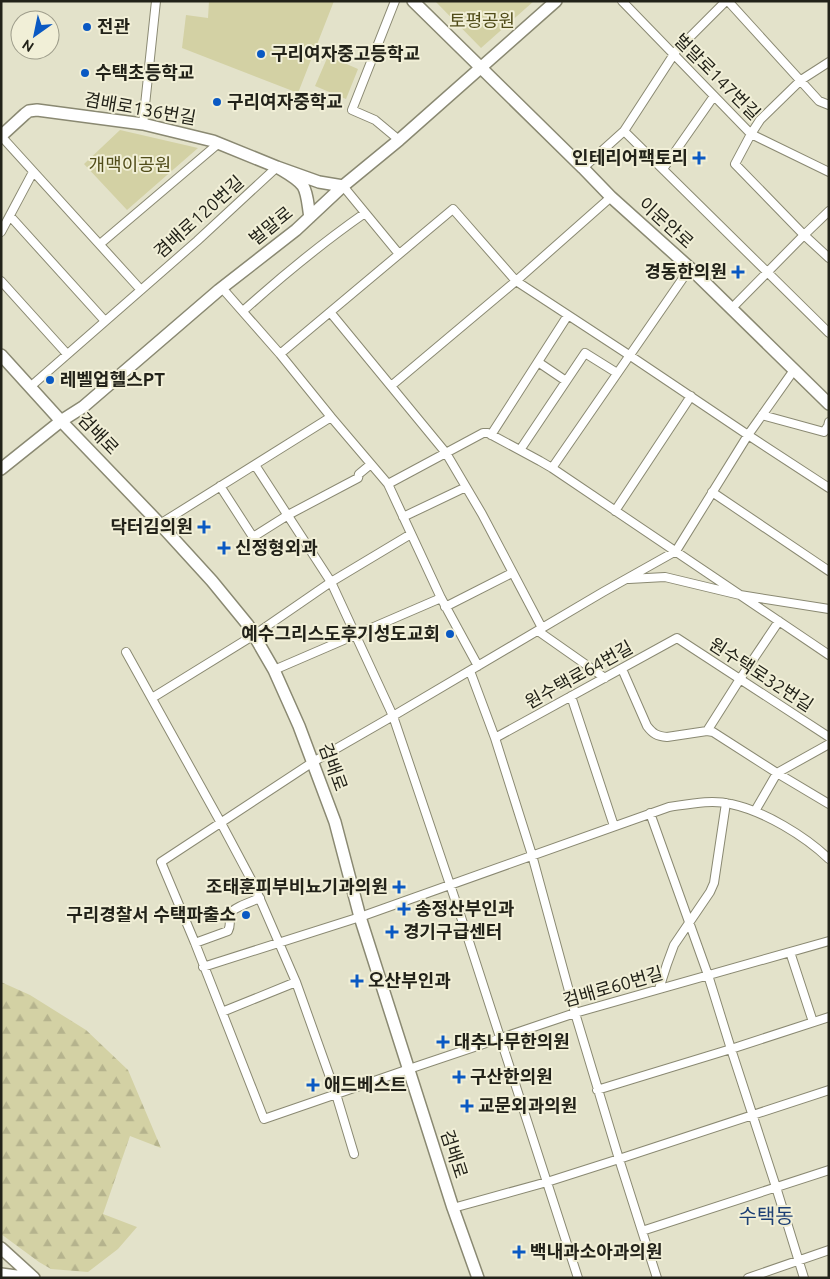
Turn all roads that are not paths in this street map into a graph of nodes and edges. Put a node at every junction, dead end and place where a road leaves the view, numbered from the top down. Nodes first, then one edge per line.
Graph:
1 (156, 1) edge
2 (395, 1) edge
3 (413, 1) edge
4 (556, 1) edge
5 (622, 1) edge
6 (727, 1) edge
7 (674, 55) junction
8 (829, 62) edge
9 (481, 67) junction
10 (801, 80) junction
11 (714, 96) junction
12 (829, 105) edge
13 (143, 124) junction
14 (624, 131) junction
15 (751, 134) junction
16 (1, 136) edge
17 (399, 140) junction
18 (219, 143) junction
19 (277, 167) junction
20 (583, 168) junction
21 (663, 169) junction
22 (33, 172) junction
23 (829, 172) edge
24 (344, 186) junction
25 (611, 198) junction
26 (829, 210) edge
27 (365, 212) junction
28 (10, 216) junction
29 (310, 217) junction
30 (1, 232) edge
31 (804, 235) junction
32 (100, 244) junction
33 (398, 254) junction
34 (829, 258) edge
35 (690, 268) junction
36 (767, 272) junction
37 (1, 281) edge
38 (516, 281) junction
39 (222, 288) junction
40 (141, 290) junction
41 (732, 308) junction
42 (243, 311) junction
43 (330, 312) junction
44 (568, 315) junction
45 (105, 321) junction
46 (829, 333) edge
47 (67, 354) junction
48 (280, 354) junction
49 (1, 355) edge
50 (629, 355) junction
51 (538, 362) junction
52 (794, 370) junction
53 (617, 373) junction
54 (566, 381) junction
55 (390, 386) junction
56 (30, 387) junction
57 (691, 396) junction
58 (829, 404) edge
59 (762, 415) junction
60 (331, 417) junction
61 (61, 421) junction
62 (829, 422) edge
63 (491, 434) junction
64 (748, 435) junction
65 (520, 450) junction
66 (446, 454) junction
67 (255, 464) junction
68 (371, 464) junction
69 (552, 468) junction
70 (1, 469) edge
71 (388, 484) junction
72 (220, 486) junction
73 (466, 487) junction
74 (829, 488) edge
75 (712, 492) junction
76 (615, 511) junction
77 (288, 515) junction
78 (403, 517) junction
79 (160, 524) junction
80 (411, 534) junction
81 (676, 551) junction
82 (829, 571) edge
83 (512, 573) junction
84 (626, 579) junction
85 (331, 582) junction
86 (740, 595) junction
87 (441, 598) junction
88 (445, 607) junction
89 (829, 609) edge
90 (779, 621) junction
91 (540, 630) junction
92 (254, 635) junction
93 (356, 635) junction
94 (677, 638) joint
95 (126, 652) dead end
96 (829, 655) edge
97 (474, 668) junction
98 (622, 669) junction
99 (274, 670) junction
100 (605, 678) junction
101 (740, 679) junction
102 (571, 696) junction
103 (152, 698) junction
104 (393, 716) junction
105 (707, 731) junction
106 (829, 737) edge
107 (495, 738) junction
108 (829, 744) edge
109 (313, 762) junction
110 (777, 773) junction
111 (726, 803) junction
112 (829, 804) edge
113 (755, 811) junction
114 (650, 814) junction
115 (221, 823) junction
116 (614, 826) junction
117 (532, 855) junction
118 (829, 859) edge
119 (450, 885) junction
120 (260, 898) junction
121 (360, 917) junction
122 (689, 923) junction
123 (829, 941) edge
124 (195, 943) junction
125 (280, 943) junction
126 (790, 952) junction
127 (204, 967) junction
128 (708, 975) junction
129 (296, 982) junction
130 (659, 989) junction
131 (222, 1012) junction
132 (575, 1013) junction
133 (829, 1017) edge
134 (814, 1022) junction
135 (500, 1038) junction
136 (732, 1049) junction
137 (409, 1069) junction
138 (597, 1090) junction
139 (829, 1090) edge
140 (336, 1094) junction
141 (753, 1116) junction
142 (354, 1154) dead end
143 (619, 1159) junction
144 (829, 1170) edge
145 (547, 1182) junction
146 (776, 1187) junction
147 (453, 1208) junction
148 (642, 1231) junction
149 (3, 1250) edge
150 (829, 1250) edge
151 (798, 1261) junction
152 (1, 1273) edge
153 (33, 1278) edge
154 (478, 1278) edge
155 (578, 1278) edge
156 (657, 1278) edge
157 (748, 1278) edge
158 (804, 1278) edge

1 - 13 street
2 - 17 street
3 - 9 street, 이문안로
4 - 9 street, 벌말로
5 - 7 street, 벌말로147번길
6 - 7 street
6 - 10 street
7 - 11 street, 벌말로147번길
7 - 14 street
8 - 10 street
9 - 17 street, 벌말로
9 - 20 street, 이문안로
10 - 12 street
10 - 15 street
11 - 15 street, 벌말로147번길
11 - 21 street
13 - 16 street, 겸배로136번길
13 - 18 street, 겸배로136번길
14 - 20 street
14 - 21 street
15 - 23 street, 벌말로147번길
15 - 31 street
16 - 22 street
17 - 24 street, 벌말로
18 - 19 street, 겸배로136번길
18 - 32 street
19 - 24 street
19 - 29 street
19 - 40 street, 겸배로120번길
20 - 25 street, 이문안로
21 - 36 street
22 - 28 street
22 - 32 street
24 - 27 street
24 - 29 street, 벌말로
25 - 35 street, 이문안로
25 - 38 street
26 - 31 street
27 - 33 street
27 - 42 street
28 - 30 street
28 - 45 street
29 - 39 street, 벌말로
31 - 34 street
31 - 36 street
32 - 40 street
33 - 38 street
33 - 43 street
35 - 41 street, 이문안로
35 - 50 street
36 - 41 street
36 - 46 street
37 - 47 street
38 - 44 street
38 - 55 street
39 - 42 street
39 - 61 street, 벌말로
40 - 45 street, 겸배로120번길
41 - 52 street, 이문안로
42 - 48 street
43 - 48 street
43 - 55 street
44 - 50 street
44 - 51 street
45 - 47 street, 겸배로120번길
47 - 56 street, 겸배로120번길
48 - 60 street
49 - 56 street, 검배로
50 - 53 street
50 - 57 street
51 - 54 street
51 - 63 street
52 - 58 street, 이문안로
52 - 59 street
53 - 54 street
53 - 69 street
54 - 65 street
55 - 66 street
56 - 61 street, 검배로
57 - 64 street
57 - 76 street
59 - 62 street
59 - 64 street
60 - 67 street
60 - 68 street
61 - 70 street, 벌말로
61 - 79 street, 검배로
63 - 65 street
63 - 66 street
64 - 74 street
64 - 75 street
65 - 69 street
66 - 71 street
66 - 73 street
67 - 72 street
67 - 77 street
68 - 71 street
68 - 77 street
69 - 76 street
71 - 78 street
72 - 77 street
72 - 79 street
73 - 78 street
73 - 83 street
75 - 81 street
75 - 82 street
76 - 81 street
77 - 85 street
78 - 80 street
79 - 92 street, 검배로
80 - 85 street
80 - 87 street
81 - 84 street
81 - 86 street
83 - 88 street
83 - 91 street
84 - 86 street
84 - 91 street
85 - 92 street
85 - 93 street
86 - 89 street
86 - 90 street
87 - 88 street
87 - 93 street
88 - 97 street
90 - 96 street
90 - 101 street
91 - 97 street
91 - 100 street
92 - 99 street, 검배로
92 - 103 street
93 - 99 street
93 - 104 street
94 - 98 street, 원수택로64번길
94 - 101 street, 원수택로32번길
95 - 103 street
97 - 104 street
97 - 107 street
98 - 100 street, 원수택로64번길
98 - 105 street
99 - 109 street, 검배로
100 - 102 street, 원수택로64번길
101 - 105 street
101 - 106 street, 원수택로32번길
102 - 107 street, 원수택로64번길
102 - 116 street
103 - 115 street
104 - 109 street
104 - 119 street
105 - 110 street
107 - 117 street
108 - 110 street
109 - 115 street
109 - 121 street, 검배로
110 - 112 street
110 - 113 street
111 - 113 street
111 - 114 street
111 - 122 street
113 - 118 street
114 - 116 street
114 - 122 street
115 - 120 street
115 - 124 street
116 - 117 street
117 - 119 street
117 - 132 street
119 - 121 street
119 - 135 street
120 - 124 street
120 - 125 street
121 - 125 street
121 - 137 street, 검배로
122 - 128 street
122 - 130 street
123 - 126 street, 검배로60번길
124 - 127 street
125 - 127 street
125 - 129 street
126 - 128 street, 검배로60번길
126 - 134 street
127 - 131 street
128 - 130 street, 검배로60번길
128 - 136 street
129 - 131 street
129 - 140 street
130 - 132 street, 검배로60번길
131 - 140 street, 검배로60번길
132 - 135 street, 검배로60번길
132 - 138 street
133 - 134 street
134 - 136 street
135 - 137 street, 검배로60번길
135 - 145 street
136 - 138 street
136 - 141 street
137 - 140 street, 검배로60번길
137 - 147 street, 검배로
138 - 143 street
139 - 141 street
140 - 142 street
141 - 143 street
141 - 146 street
143 - 145 street
143 - 148 street
144 - 146 street
145 - 147 street
145 - 155 street
146 - 148 street
146 - 151 street
147 - 154 street, 검배로
148 - 156 street
149 - 152 street
149 - 153 street
150 - 151 street
151 - 157 street
151 - 158 street
152 - 153 street

